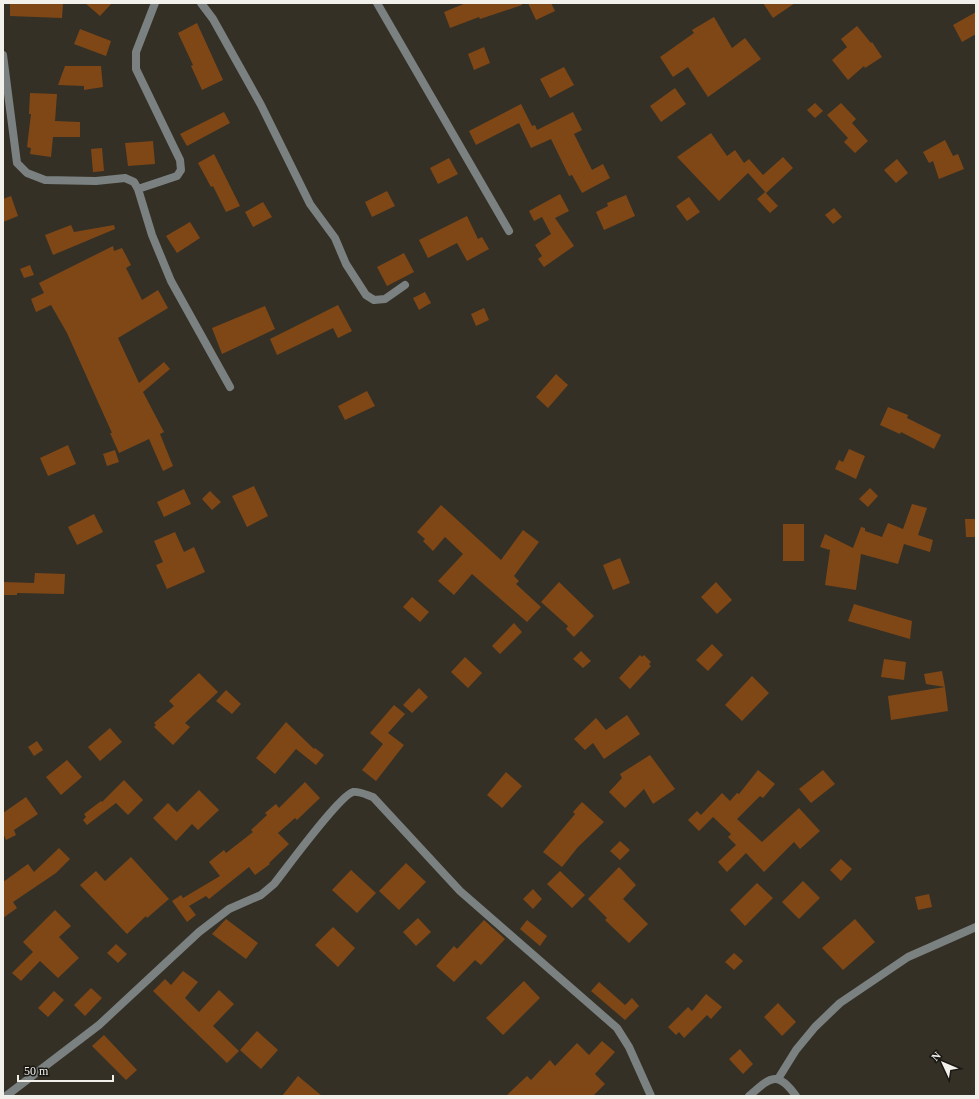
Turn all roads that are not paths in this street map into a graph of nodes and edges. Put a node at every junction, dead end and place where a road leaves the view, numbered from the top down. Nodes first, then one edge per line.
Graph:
1 (155, 3) edge
2 (201, 3) edge
3 (377, 3) edge
4 (3, 55) edge
5 (138, 189) junction
6 (509, 231) dead end
7 (404, 285) dead end
8 (230, 386) dead end
9 (976, 927) edge
10 (778, 1079) junction
11 (6, 1096) edge
12 (651, 1096) edge
13 (749, 1096) edge
14 (796, 1096) edge

1 - 5 street
2 - 7 street
3 - 6 street
4 - 5 street
5 - 8 street
9 - 10 street
10 - 13 street
10 - 14 street
11 - 12 street

